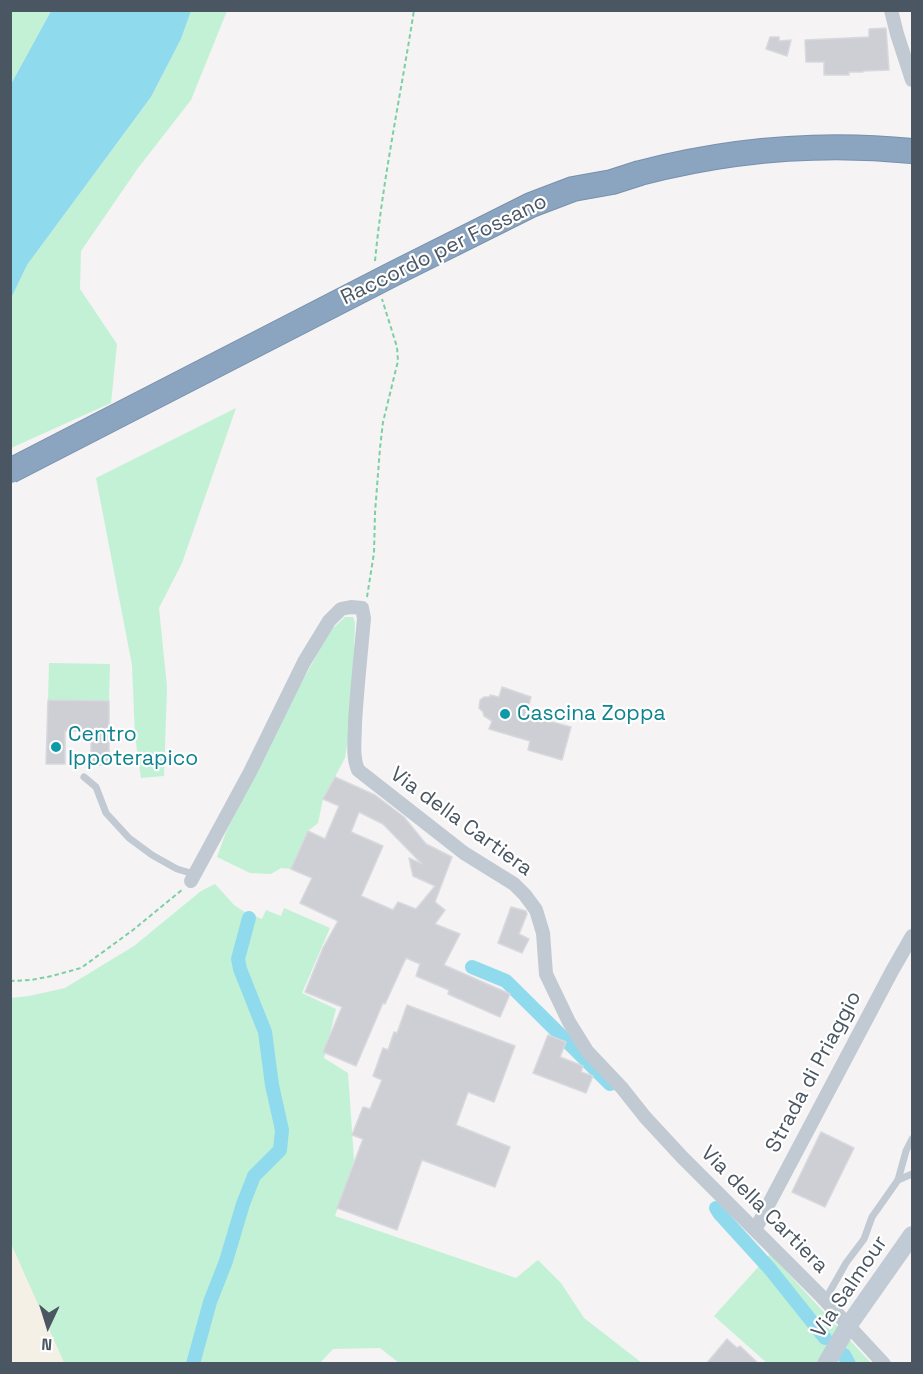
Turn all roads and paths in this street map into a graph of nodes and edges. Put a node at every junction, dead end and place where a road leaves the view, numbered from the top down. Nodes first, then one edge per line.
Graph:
1 (414, 10) edge
2 (891, 10) edge
3 (912, 80) edge
4 (912, 151) edge
5 (374, 268) dead end
6 (380, 292) dead end
7 (10, 471) edge
8 (362, 608) junction
9 (84, 777) dead end
10 (192, 878) junction
11 (912, 936) edge
12 (10, 981) edge
13 (912, 1139) edge
14 (912, 1174) edge
15 (898, 1180) junction
16 (755, 1230) junction
17 (912, 1235) edge
18 (825, 1300) junction
19 (848, 1326) junction
20 (826, 1364) edge
21 (884, 1364) edge

1 - 5 path
2 - 3 street
4 - 7 highway, Raccordo per Fossano, bridge
6 - 8 path
8 - 10 street
8 - 16 street, Via della Cartiera
9 - 10 lane
10 - 12 path
11 - 16 street, Strada di Priaggio
13 - 15 lane
14 - 15 lane
15 - 18 lane
16 - 18 street, Via della Cartiera
17 - 19 main road, Via Salmour
18 - 19 street, Via della Cartiera
19 - 20 main road, Via Salmour
19 - 21 street, Via della Cartiera

